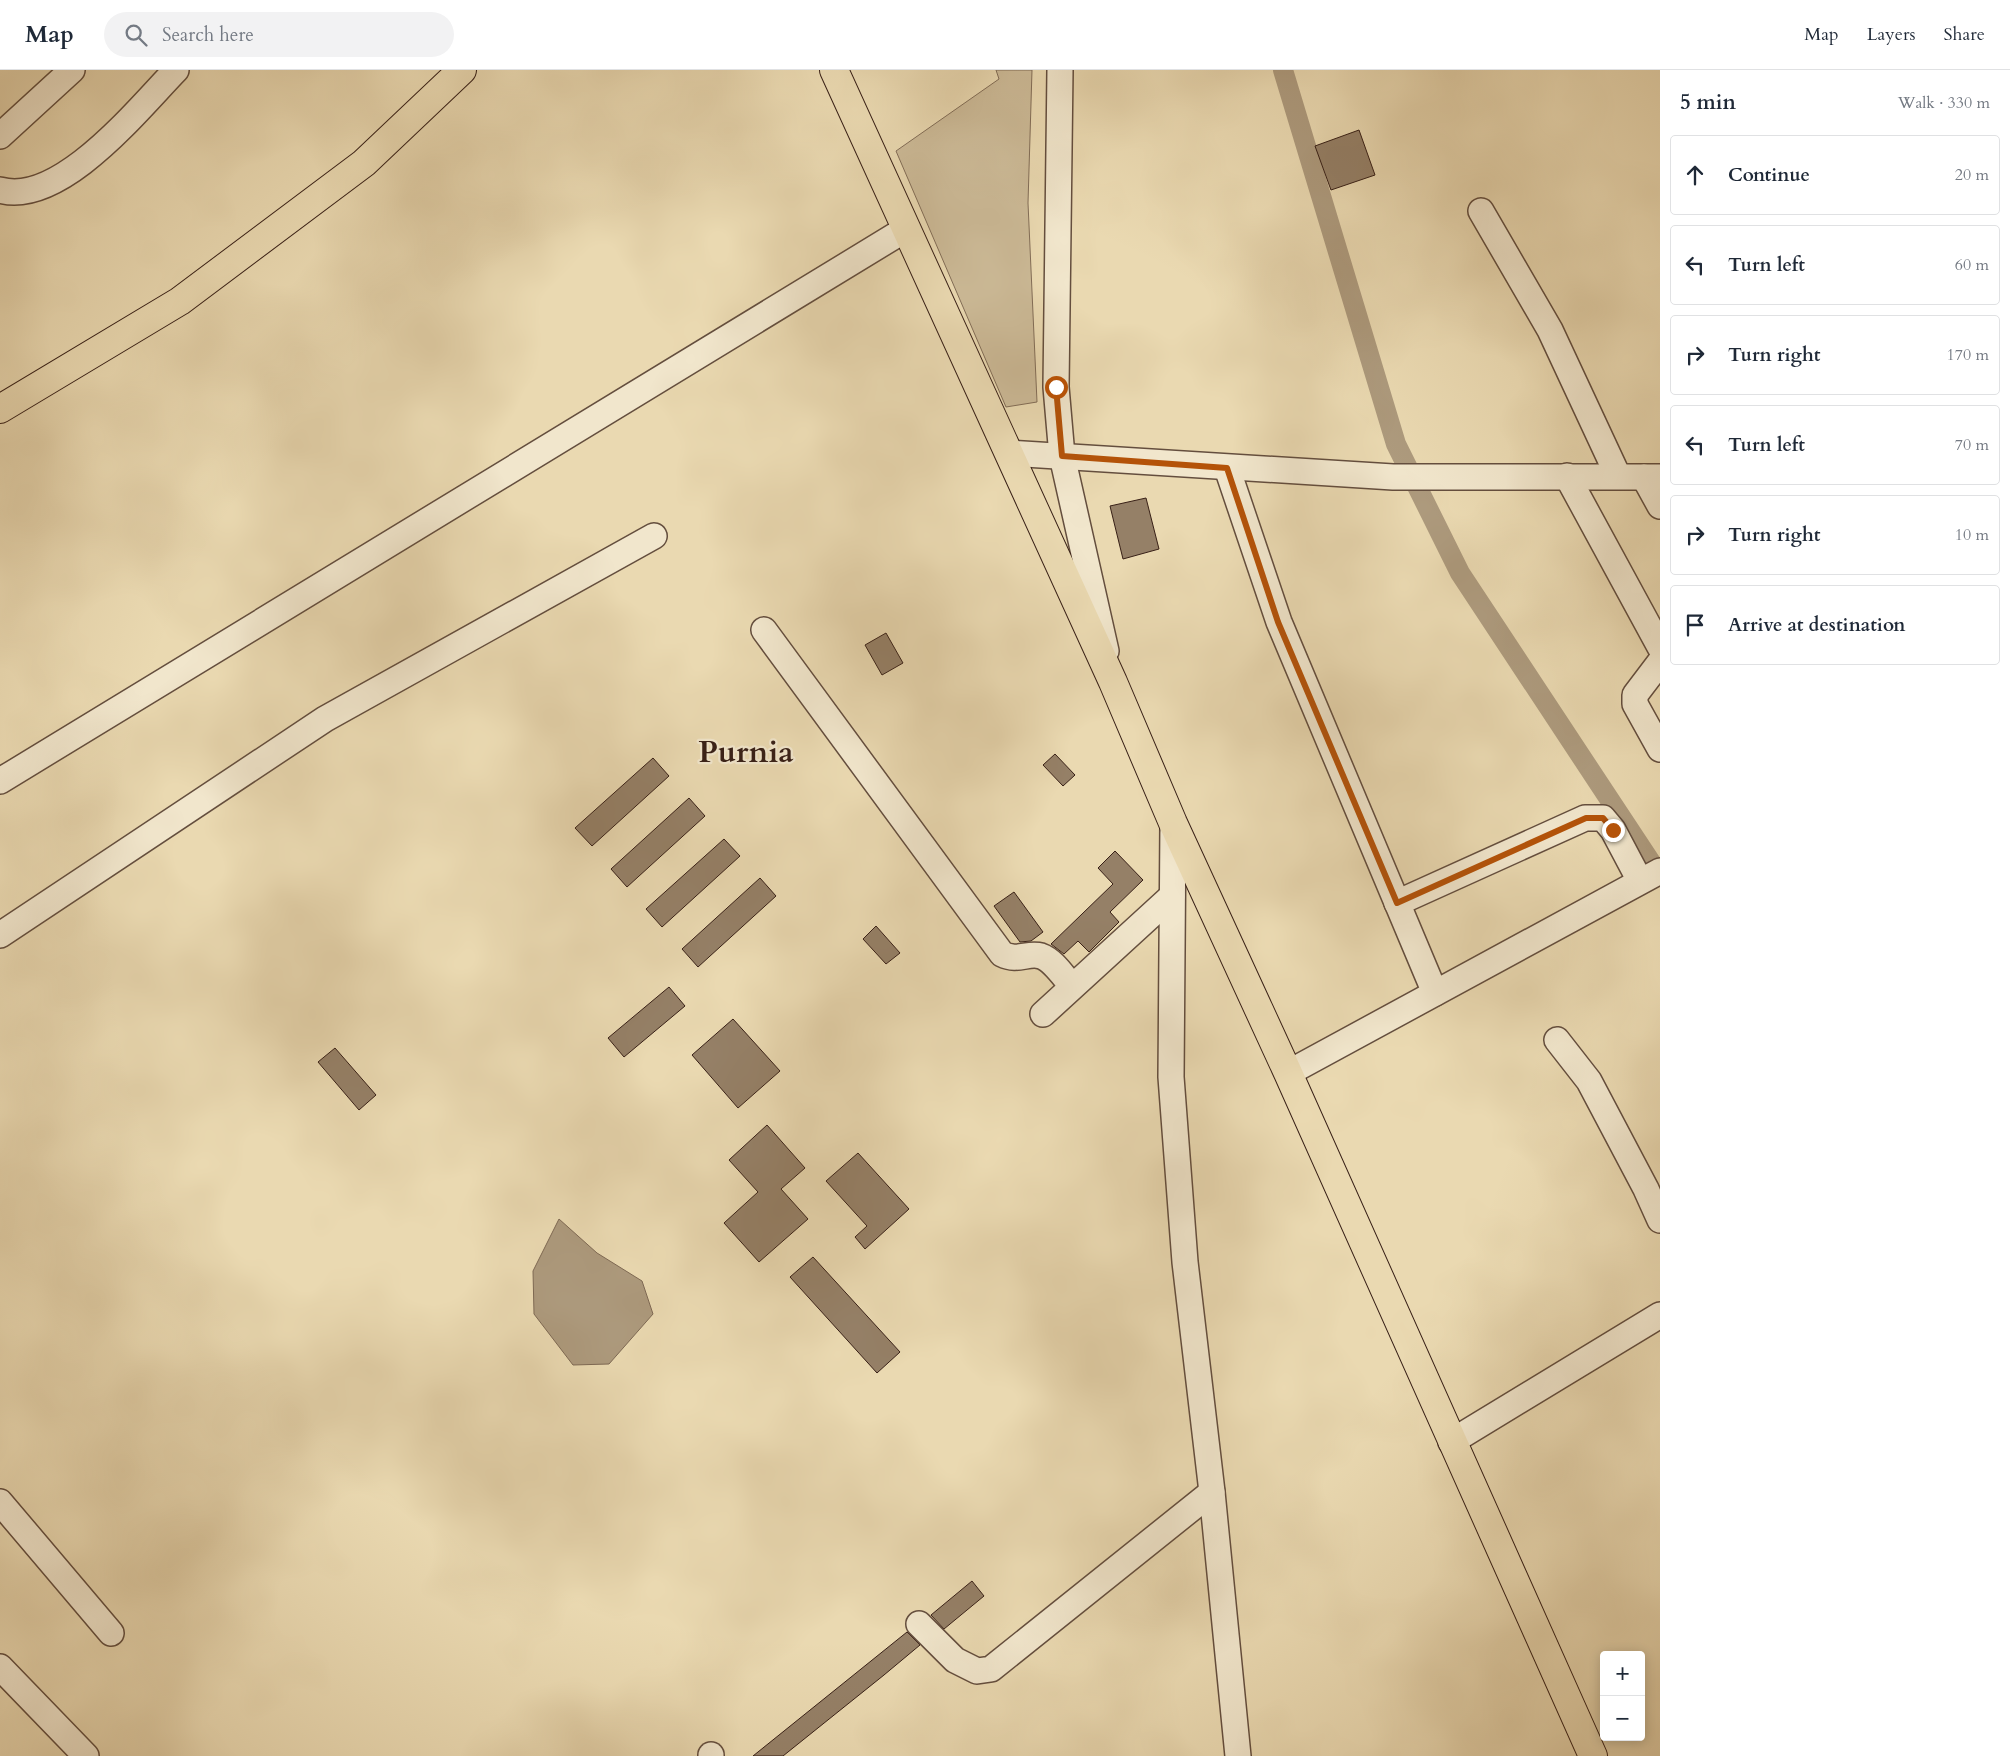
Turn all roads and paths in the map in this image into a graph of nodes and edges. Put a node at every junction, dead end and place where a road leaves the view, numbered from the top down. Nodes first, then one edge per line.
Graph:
1 (72, 70) edge
2 (176, 70) edge
3 (462, 70) edge
4 (834, 70) edge
5 (1060, 70) edge
6 (0, 136) edge
7 (0, 190) edge
8 (1481, 211) dead end
9 (906, 229) junction
10 (0, 409) edge
11 (1008, 453) junction
12 (1062, 456) junction
13 (1227, 468) junction
14 (1567, 476) junction
15 (1618, 476) junction
16 (1652, 477) edge
17 (1660, 506) edge
18 (654, 536) dead end
19 (764, 630) dead end
20 (1660, 647) edge
21 (1660, 662) edge
22 (1113, 682) junction
23 (1660, 749) edge
24 (0, 780) edge
25 (1173, 823) junction
26 (1650, 876) edge
27 (1172, 896) junction
28 (1397, 903) junction
29 (0, 935) edge
30 (1072, 986) junction
31 (1435, 993) junction
32 (1043, 1014) dead end
33 (1557, 1040) dead end
34 (1288, 1073) junction
35 (1660, 1220) edge
36 (1660, 1316) edge
37 (1451, 1442) junction
38 (1212, 1492) junction
39 (5, 1519) edge
40 (919, 1624) dead end
41 (111, 1633) dead end
42 (0, 1667) edge
43 (86, 1756) edge
44 (1238, 1756) edge
45 (1593, 1756) edge

1 - 6 street
2 - 7 street
3 - 10 highway
4 - 9 highway
5 - 12 street
8 - 15 street
9 - 11 highway
9 - 24 street
11 - 12 street
11 - 22 highway
12 - 13 street
12 - 22 street
13 - 14 street
13 - 28 street
14 - 15 street
14 - 20 street
15 - 16 street
16 - 17 street
18 - 29 street
19 - 30 street
21 - 23 street
22 - 25 highway
25 - 27 street
25 - 34 highway
26 - 28 street
26 - 31 street
27 - 30 street
27 - 38 street
28 - 31 street
30 - 32 street
31 - 34 street
33 - 35 street
34 - 37 highway
36 - 37 street
37 - 45 highway
38 - 40 street
38 - 44 street
39 - 41 street
42 - 43 street

